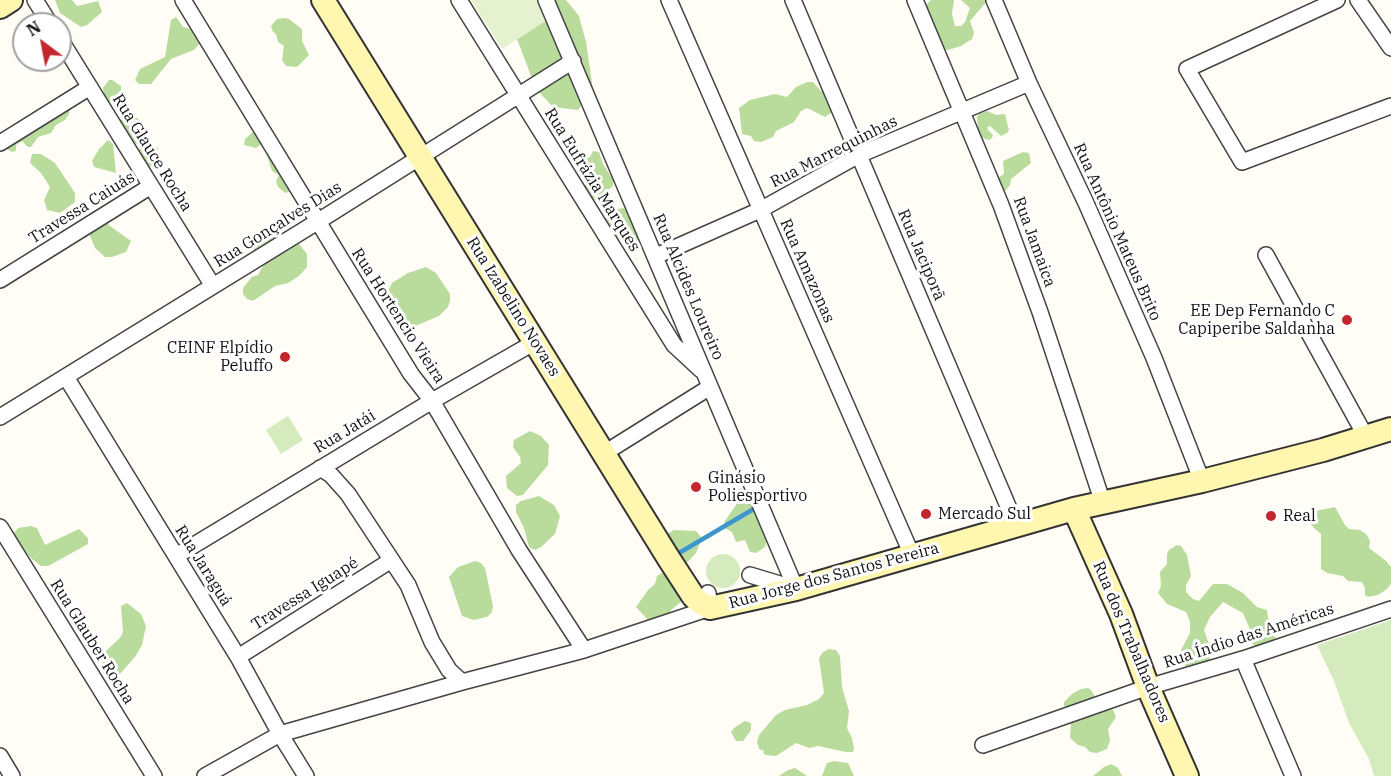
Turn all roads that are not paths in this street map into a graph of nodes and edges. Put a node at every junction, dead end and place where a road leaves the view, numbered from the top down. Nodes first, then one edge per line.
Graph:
1 (10, 0) edge
2 (183, 0) edge
3 (322, 0) edge
4 (459, 0) edge
5 (546, 0) edge
6 (669, 0) edge
7 (793, 0) edge
8 (915, 0) edge
9 (994, 0) edge
10 (1337, 0) edge
11 (1359, 0) edge
12 (0, 7) edge
13 (1389, 40) edge
14 (72, 58) edge
15 (573, 61) junction
16 (1029, 83) junction
17 (90, 87) junction
18 (518, 97) junction
19 (1391, 106) edge
20 (961, 111) junction
21 (0, 143) edge
22 (859, 155) junction
23 (420, 158) junction
24 (152, 186) junction
25 (760, 210) junction
26 (317, 222) junction
27 (1266, 255) dead end
28 (656, 256) junction
29 (0, 280) edge
30 (213, 286) junction
31 (535, 342) junction
32 (703, 372) junction
33 (66, 377) junction
34 (710, 387) junction
35 (432, 401) junction
36 (0, 417) edge
37 (1391, 429) edge
38 (1366, 437) junction
39 (603, 454) junction
40 (321, 468) junction
41 (1202, 481) junction
42 (1103, 503) junction
43 (1074, 509) junction
44 (1016, 525) junction
45 (0, 527) edge
46 (912, 555) junction
47 (176, 556) junction
48 (390, 561) junction
49 (750, 575) dead end
50 (796, 589) junction
51 (709, 601) junction
52 (1391, 609) edge
53 (584, 650) junction
54 (238, 657) junction
55 (1243, 659) junction
56 (462, 682) junction
57 (1148, 687) junction
58 (280, 734) junction
59 (983, 745) dead end
60 (0, 756) edge
61 (12, 776) edge
62 (154, 776) edge
63 (205, 776) edge
64 (306, 776) edge
65 (1187, 776) edge
66 (1293, 776) edge

1 - 12 street
2 - 26 street, Rua Hortencio Vieira
3 - 23 street, Rua Izabelino Novaes
4 - 18 street, Rua Eufrázia Marques
5 - 15 street, Rua Alcides Loureiro
6 - 25 street, Rua Amazonas
7 - 22 street, Rua Jaciporã
8 - 20 street, Rua Jamaica
9 - 16 street, Rua Antônio Mateus Brito
10 - 19 street
11 - 13 street
14 - 17 street, Rua Glauce Rocha
15 - 18 street, Rua Gonçalves Dias
15 - 28 street, Rua Alcides Loureiro
16 - 20 street, Rua Marrequinhas
16 - 41 street, Rua Antônio Mateus Brito
17 - 21 street
17 - 24 street, Rua Glauce Rocha
18 - 23 street, Rua Gonçalves Dias
18 - 32 street, Rua Eufrázia Marques
20 - 22 street, Rua Marrequinhas
20 - 42 street, Rua Jamaica
22 - 25 street, Rua Marrequinhas
22 - 44 street, Rua Jaciporã
23 - 26 street, Rua Gonçalves Dias
23 - 31 street, Rua Izabelino Novaes
24 - 29 street, Travessa Caiuás
24 - 30 street, Rua Glauce Rocha
25 - 28 street, Rua Marrequinhas
25 - 46 street, Rua Amazonas
26 - 30 street, Rua Gonçalves Dias
26 - 35 street, Rua Hortencio Vieira
27 - 38 street
28 - 32 street, Rua Alcides Loureiro
30 - 33 street, Rua Gonçalves Dias
31 - 35 street, Rua Jatái
31 - 39 street, Rua Izabelino Novaes
32 - 34 street, Rua Alcides Loureiro
33 - 36 street, Rua Gonçalves Dias
33 - 47 street, Rua Jaraguá
34 - 39 street
34 - 50 street, Rua Alcides Loureiro
35 - 40 street, Rua Jatái
35 - 53 street, Rua Hortencio Vieira
37 - 38 street, Rua Jorge dos Santos Pereira
38 - 41 street, Rua Jorge dos Santos Pereira
39 - 51 street, Rua Izabelino Novaes
40 - 47 street, Rua Jatái
40 - 48 street
41 - 42 street, Rua Jorge dos Santos Pereira
42 - 43 street, Rua Jorge dos Santos Pereira
43 - 44 street, Rua Jorge dos Santos Pereira
43 - 57 street, Rua dos Trabalhadores
44 - 46 street, Rua Jorge dos Santos Pereira
45 - 62 street, Rua Glauber Rocha
46 - 50 street, Rua Jorge dos Santos Pereira
47 - 54 street, Rua Jaraguá
48 - 54 street, Travessa Iguapé
48 - 56 street
49 - 50 street
50 - 51 street, Rua Jorge dos Santos Pereira
51 - 53 street, Rua Jorge dos Santos Pereira
52 - 55 street, Rua Índio das Américas
53 - 56 street, Rua Jorge dos Santos Pereira
54 - 58 street, Rua Jaraguá
55 - 57 street, Rua Índio das Américas
55 - 66 street
56 - 58 street, Rua Jorge dos Santos Pereira
57 - 59 street, Rua Índio das Américas
57 - 65 street, Rua dos Trabalhadores
58 - 63 street, Rua Jorge dos Santos Pereira
58 - 64 street, Rua Jaraguá
60 - 61 street

